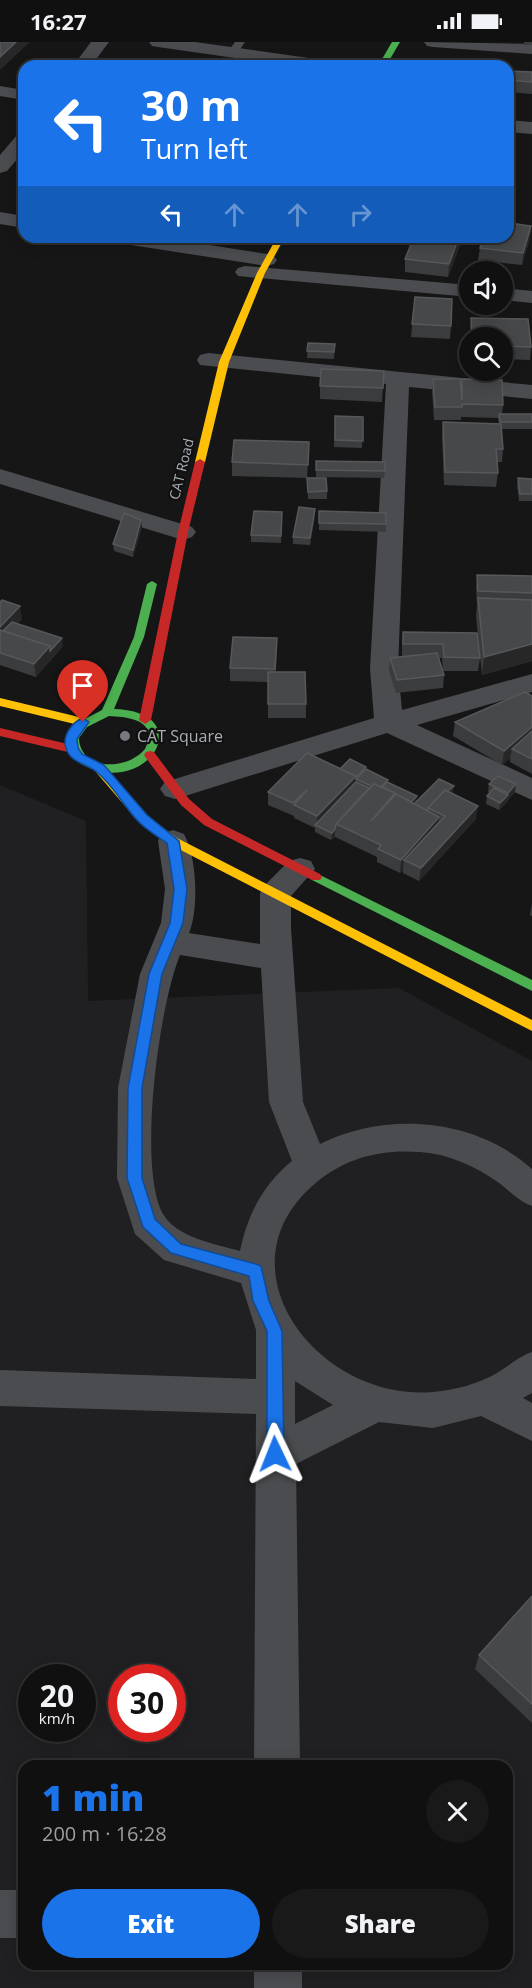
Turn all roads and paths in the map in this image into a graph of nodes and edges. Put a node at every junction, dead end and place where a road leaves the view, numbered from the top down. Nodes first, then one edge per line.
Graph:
1 (100, 42) edge
2 (158, 42) edge
3 (380, 42) edge
4 (396, 42) edge
5 (433, 42) edge
6 (236, 47) edge
7 (532, 49) edge
8 (86, 60) edge
9 (300, 60) edge
10 (370, 60) edge
11 (386, 60) edge
12 (0, 91) edge
13 (18, 93) edge
14 (514, 126) edge
15 (532, 128) edge
16 (18, 146) edge
17 (0, 167) edge
18 (0, 219) edge
19 (18, 221) edge
20 (147, 243) edge
21 (275, 243) edge
22 (254, 265) junction
23 (459, 290) edge
24 (513, 295) edge
25 (532, 297) edge
26 (213, 359) junction
27 (398, 380) junction
28 (532, 392) edge
29 (0, 476) edge
30 (170, 528) junction
31 (155, 571) dead end
32 (532, 683) edge
33 (0, 702) edge
34 (107, 712) junction
35 (145, 720) junction
36 (83, 722) junction
37 (388, 723) junction
38 (0, 732) edge
39 (72, 749) junction
40 (150, 754) junction
41 (99, 768) junction
42 (176, 789) junction
43 (532, 790) edge
44 (172, 841) junction
45 (300, 868) junction
46 (276, 893) junction
47 (169, 942) junction
48 (278, 959) junction
49 (532, 986) edge
50 (532, 1026) edge
51 (311, 1166) junction
52 (532, 1191) edge
53 (256, 1271) junction
54 (274, 1331) junction
55 (532, 1369) edge
56 (0, 1388) edge
57 (273, 1397) junction
58 (486, 1399) junction
59 (375, 1404) junction
60 (532, 1423) edge
61 (275, 1454) junction
62 (277, 1760) edge
63 (0, 1914) edge
64 (18, 1914) edge
65 (278, 1970) edge
66 (278, 1988) edge

1 - 8 street
2 - 6 street
3 - 10 street
4 - 11 street
5 - 7 street
6 - 9 street
12 - 13 street
14 - 15 street
16 - 17 street
18 - 19 street
20 - 22 street
21 - 22 street, CAT Road
22 - 23 street
22 - 26 street, CAT Road
24 - 25 street
26 - 27 street
26 - 30 street, CAT Road
27 - 28 street
27 - 37 street
29 - 30 street
30 - 35 street, CAT Road
31 - 34 street
32 - 37 street
33 - 36 street
34 - 35 street
34 - 36 street
35 - 40 street
36 - 39 street
37 - 42 street
37 - 43 street
38 - 39 street
39 - 41 street
40 - 41 street
40 - 42 street
41 - 44 street
42 - 45 street
44 - 46 street
44 - 47 street
45 - 46 street
45 - 49 street
46 - 48 street
46 - 50 street
47 - 48 street
47 - 53 street
48 - 51 street
51 - 52 street
51 - 53 street
53 - 54 street
54 - 57 street
54 - 59 street
55 - 58 street
56 - 57 street
57 - 61 street
58 - 59 street
58 - 60 street
59 - 61 street
61 - 62 street
63 - 64 street
65 - 66 street

